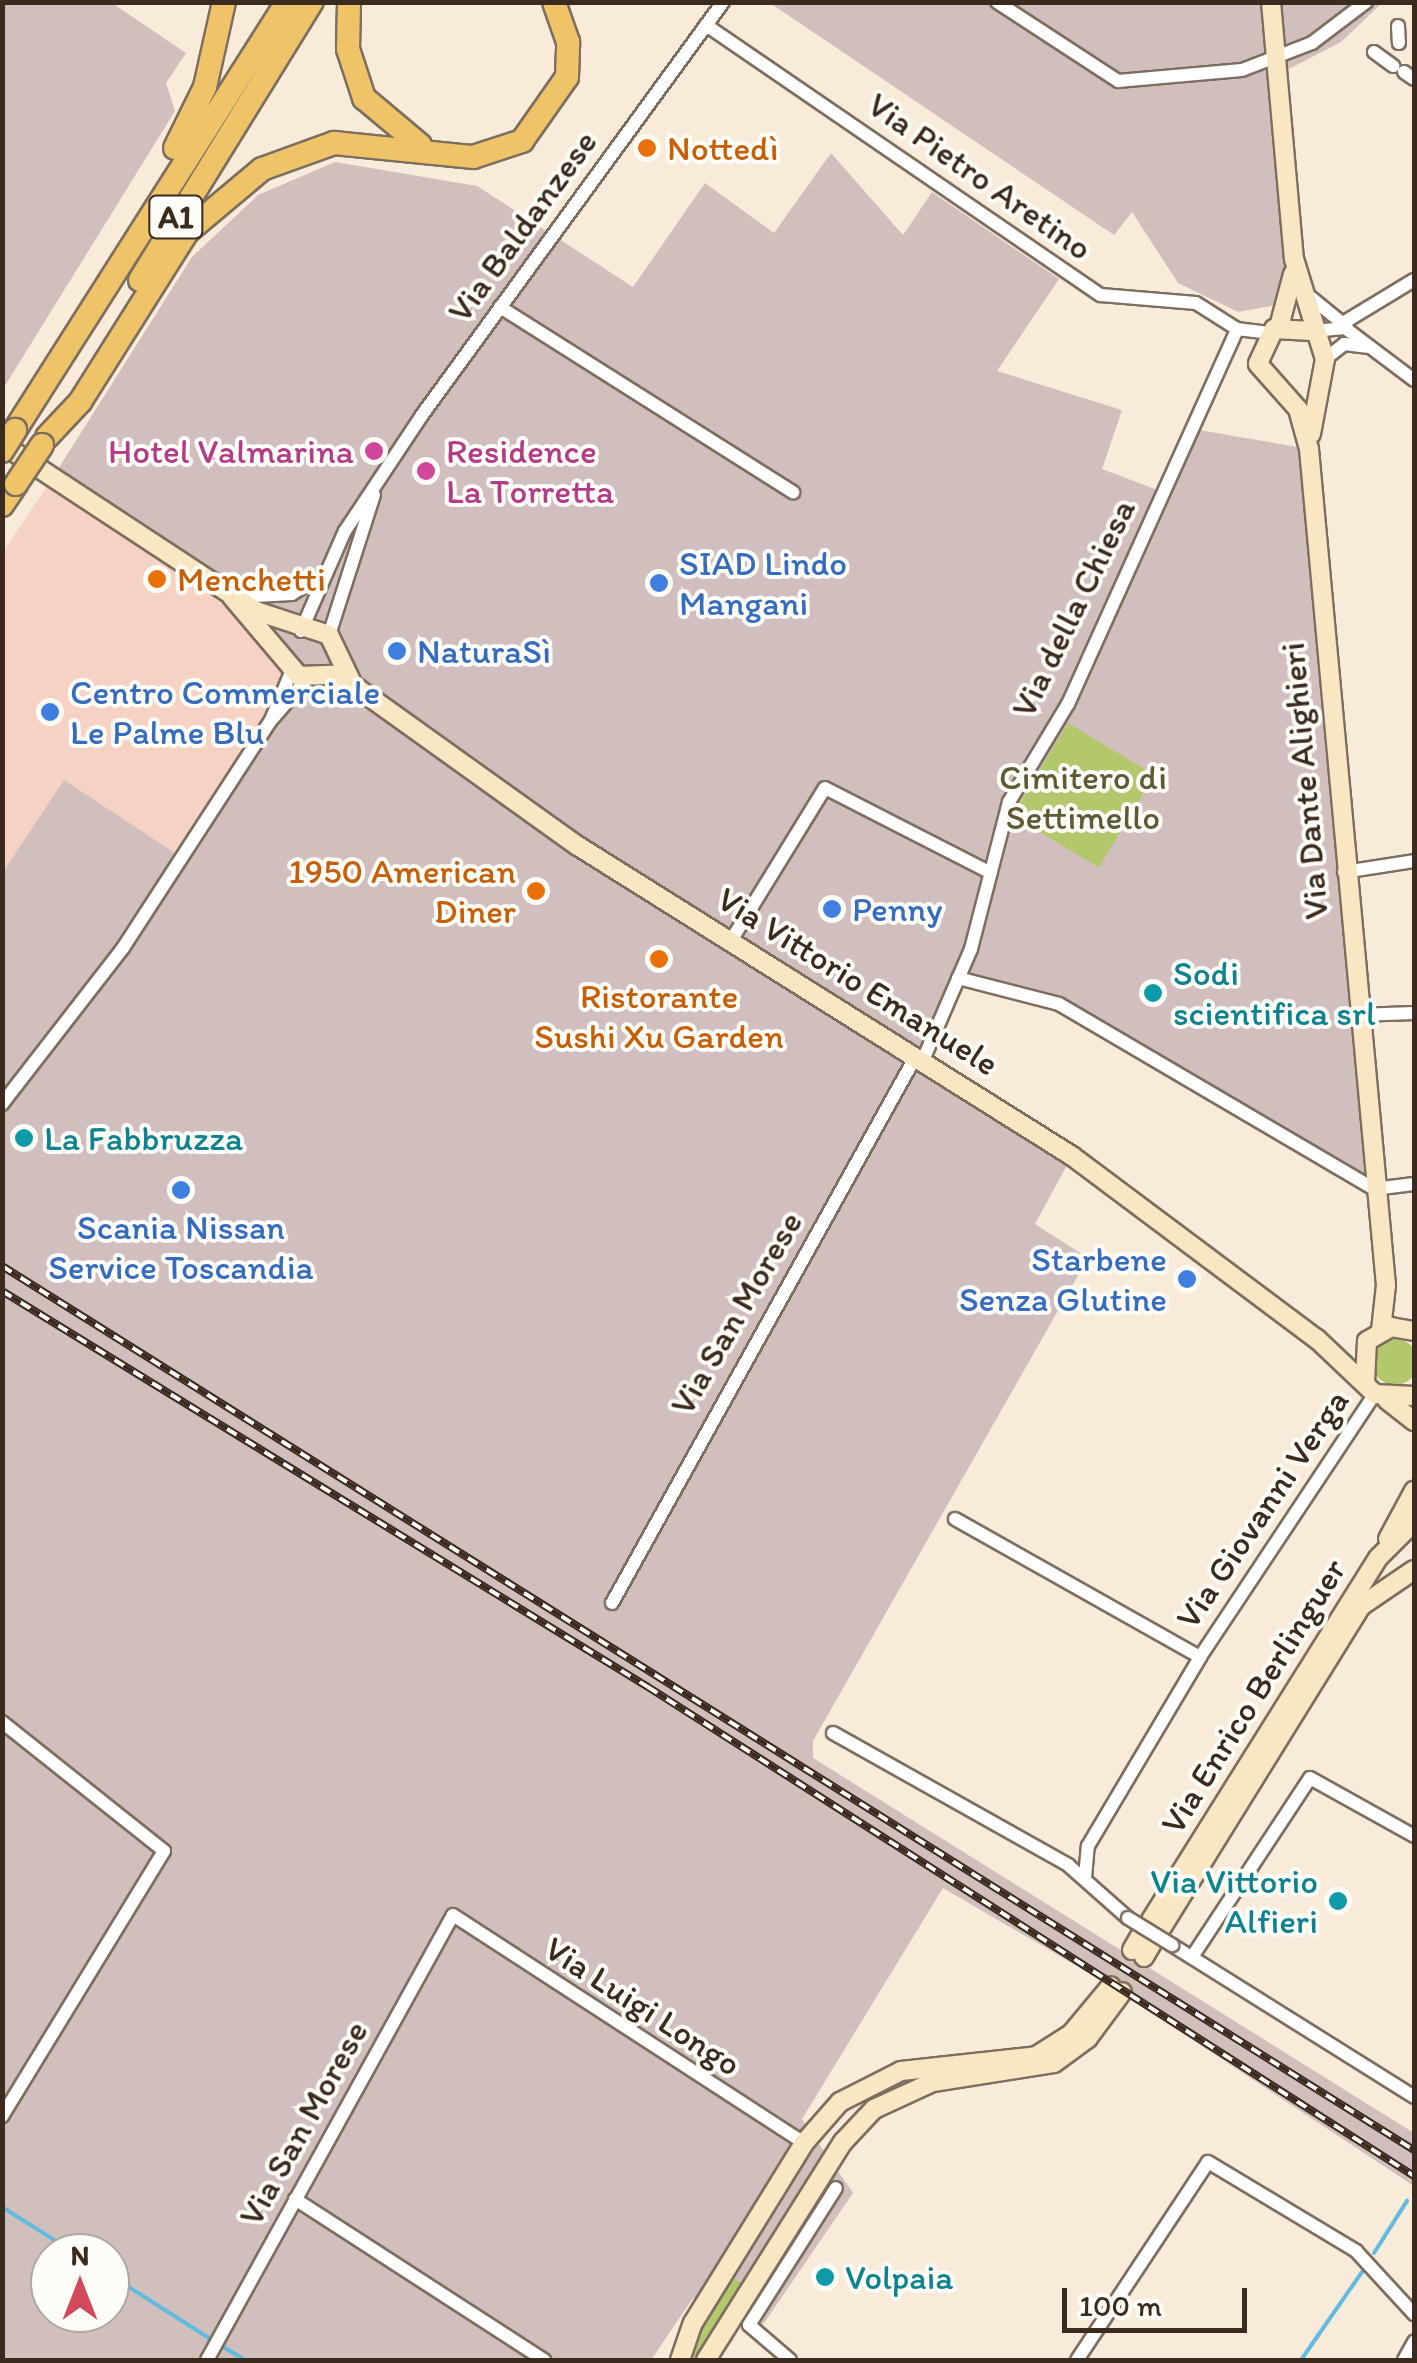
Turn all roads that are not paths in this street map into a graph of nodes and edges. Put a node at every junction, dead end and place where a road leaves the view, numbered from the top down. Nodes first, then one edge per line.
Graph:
1 (224, 2) edge
2 (287, 2) edge
3 (312, 2) edge
4 (349, 2) edge
5 (554, 2) edge
6 (722, 2) edge
7 (996, 2) edge
8 (1271, 2) edge
9 (1366, 2) edge
10 (706, 25) junction
11 (1374, 52) dead end
12 (1276, 58) junction
13 (1404, 72) edge
14 (437, 153) junction
15 (144, 220) junction
16 (1294, 259) junction
17 (1414, 280) edge
18 (1302, 289) junction
19 (500, 307) junction
20 (1348, 327) junction
21 (1237, 328) junction
22 (1274, 330) junction
23 (1312, 332) junction
24 (1382, 355) junction
25 (1325, 359) junction
26 (1318, 379) junction
27 (1414, 380) edge
28 (1278, 390) junction
29 (45, 440) junction
30 (7, 441) edge
31 (1309, 450) junction
32 (375, 488) junction
33 (793, 492) dead end
34 (2, 506) edge
35 (329, 567) junction
36 (232, 597) junction
37 (302, 631) junction
38 (329, 635) junction
39 (338, 655) junction
40 (295, 669) junction
41 (326, 676) junction
42 (357, 688) junction
43 (1411, 864) edge
44 (985, 870) junction
45 (1344, 872) junction
46 (732, 939) junction
47 (958, 978) junction
48 (1414, 1013) edge
49 (1358, 1016) junction
50 (920, 1058) junction
51 (2, 1104) edge
52 (1414, 1184) edge
53 (1374, 1189) junction
54 (1386, 1285) junction
55 (1413, 1330) edge
56 (1374, 1335) junction
57 (1317, 1339) junction
58 (1375, 1392) junction
59 (1414, 1396) edge
60 (1414, 1421) edge
61 (1414, 1492) edge
62 (956, 1519) dead end
63 (1414, 1522) edge
64 (1378, 1558) junction
65 (1414, 1570) edge
66 (612, 1602) dead end
67 (1200, 1657) junction
68 (2, 1722) edge
69 (833, 1733) dead end
70 (1414, 1836) edge
71 (1085, 1878) junction
72 (453, 1916) joint
73 (1192, 1957) junction
74 (1414, 2098) edge
75 (2, 2116) edge
76 (800, 2150) junction
77 (826, 2169) junction
78 (836, 2188) dead end
79 (295, 2199) junction
80 (1414, 2314) edge
81 (1414, 2342) edge
82 (208, 2358) edge
83 (544, 2360) edge
84 (680, 2360) edge
85 (706, 2360) edge
86 (790, 2360) edge
87 (1077, 2360) edge
88 (1404, 2360) edge

1 - 15 highway
2 - 15 highway, A1
3 - 29 highway, A1
4 - 14 highway
5 - 14 highway
6 - 10 street, Via Baldanzese
7 - 12 street
8 - 12 main road, Via Dante Alighieri
9 - 12 street
10 - 19 street, Via Baldanzese
10 - 21 street, Via Pietro Aretino
11 - 13 street
12 - 16 main road, Via Dante Alighieri
14 - 29 highway
15 - 30 highway, A1
16 - 18 main road, Via Dante Alighieri
16 - 22 main road, Via Dante Alighieri
17 - 20 street
18 - 20 street
18 - 23 main road, Via Dante Alighieri
19 - 32 street, Via Baldanzese
19 - 33 street
20 - 23 street
20 - 24 street
21 - 22 street
21 - 44 street, Via della Chiesa
22 - 23 main road
22 - 28 main road, Via Dante Alighieri
23 - 25 main road, Via Dante Alighieri
24 - 25 street
24 - 27 street
25 - 26 main road, Via Dante Alighieri
26 - 28 main road
26 - 31 main road, Via Dante Alighieri
28 - 31 main road, Via Dante Alighieri
29 - 34 highway, A1, bridge
30 - 36 main road
31 - 45 main road, Via Dante Alighieri
32 - 35 street, Via Baldanzese
32 - 38 street, Via Baldanzese
35 - 36 street, Via Baldanzese
35 - 37 street, Via Baldanzese
36 - 37 main road
36 - 40 main road
37 - 38 main road
37 - 40 main road
38 - 39 main road, Via Vittorio Emanuele
39 - 41 main road
39 - 42 main road, Via Vittorio Emanuele
40 - 41 main road
40 - 51 street
41 - 42 main road, Via Vittorio Emanuele
42 - 46 main road, Via Vittorio Emanuele
43 - 45 street
44 - 46 street
44 - 47 street, Via della Chiesa
45 - 49 main road, Via Dante Alighieri
46 - 50 main road, Via Vittorio Emanuele
47 - 50 street, Via della Chiesa
47 - 53 street
48 - 49 street
49 - 53 main road, Via Dante Alighieri
50 - 57 main road, Via Vittorio Emanuele
50 - 66 street, Via San Morese
52 - 53 street
53 - 54 main road, Via Dante Alighieri
54 - 55 main road, Via Dante Alighieri
54 - 56 main road, Via Dante Alighieri
55 - 56 main road
56 - 57 main road
56 - 58 main road
57 - 58 main road, Via Vittorio Emanuele
58 - 59 main road
58 - 60 main road, Via Vittorio Emanuele
58 - 67 street, Via Giovanni Verga
61 - 64 main road, Via Enrico Berlinguer
62 - 67 street
63 - 64 main road, Via Enrico Berlinguer
64 - 65 main road, Via Enrico Berlinguer
67 - 71 street, Via Giovanni Verga
68 - 75 street
69 - 71 street
70 - 73 street
71 - 73 street, bridge
72 - 76 street, Via Luigi Longo
72 - 79 street, Via San Morese
73 - 74 street
76 - 77 main road
76 - 77 main road
76 - 84 main road
77 - 85 main road
78 - 86 street
79 - 82 street, Via San Morese
79 - 83 street
80 - 87 street
81 - 88 street

